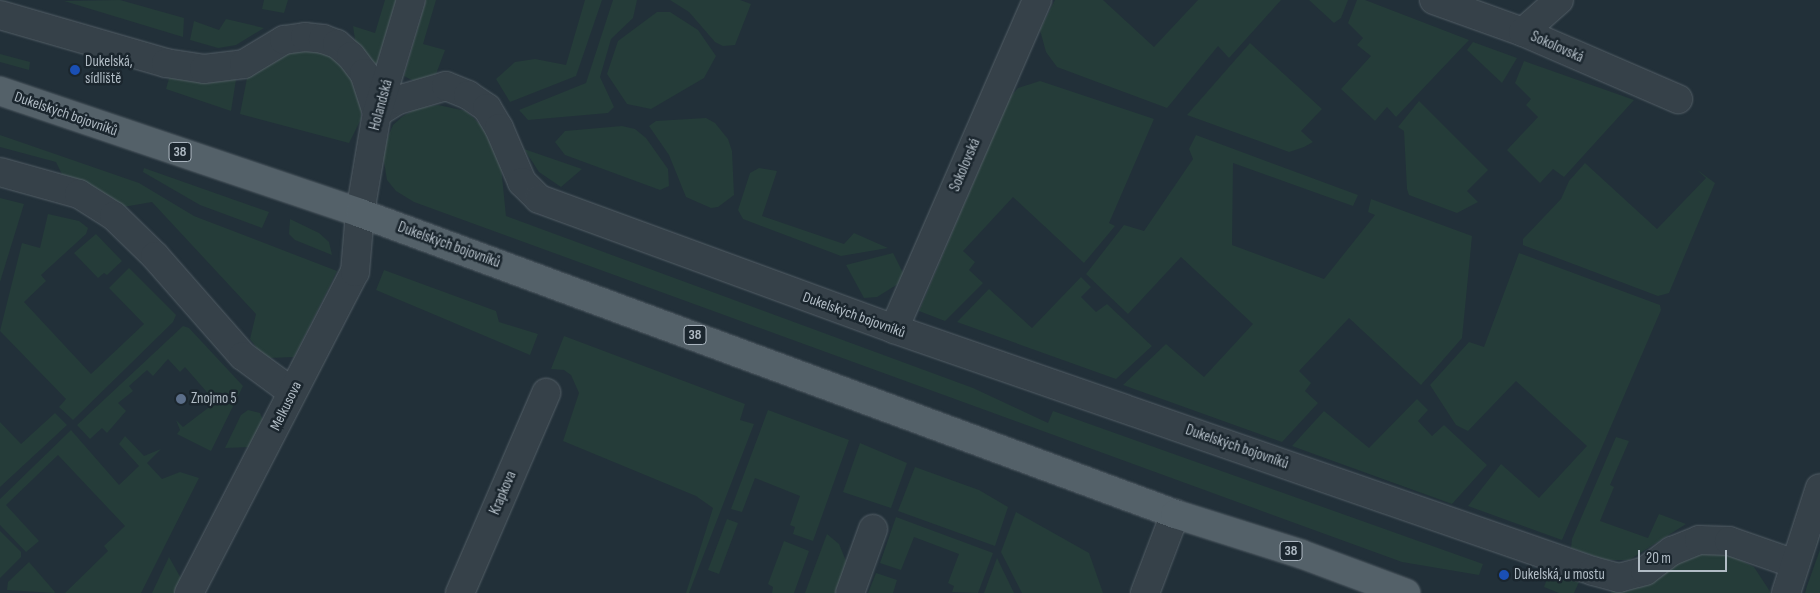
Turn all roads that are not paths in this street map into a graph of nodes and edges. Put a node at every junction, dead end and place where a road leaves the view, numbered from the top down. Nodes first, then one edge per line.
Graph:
1 (411, 0) edge
2 (1038, 0) edge
3 (1434, 0) edge
4 (1559, 0) edge
5 (0, 15) edge
6 (1523, 32) junction
7 (0, 92) edge
8 (1678, 100) dead end
9 (377, 113) junction
10 (0, 172) edge
11 (360, 213) junction
12 (894, 329) junction
13 (292, 392) junction
14 (546, 393) dead end
15 (1820, 488) edge
16 (1175, 514) junction
17 (873, 529) dead end
18 (1795, 564) junction
19 (189, 593) edge
20 (460, 593) edge
21 (850, 593) edge
22 (1145, 593) edge
23 (1406, 593) edge
24 (1786, 593) edge

1 - 9 street, Holandská
2 - 12 street, Sokolovská
3 - 6 street, Sokolovská
4 - 6 street
5 - 9 street
6 - 8 street, Sokolovská
7 - 11 main road, Dukelských bojovníků / 38
9 - 11 street, Holandská
9 - 12 street, Dukelských bojovníků
10 - 13 street
11 - 13 street, Melkusova
11 - 16 main road, Dukelských bojovníků / 38
12 - 18 street, Dukelských bojovníků
13 - 19 street, Melkusova
14 - 20 street, Krapkova
15 - 18 street
16 - 22 street
16 - 23 main road, Dukelských bojovníků / 38
17 - 21 street
18 - 24 street

